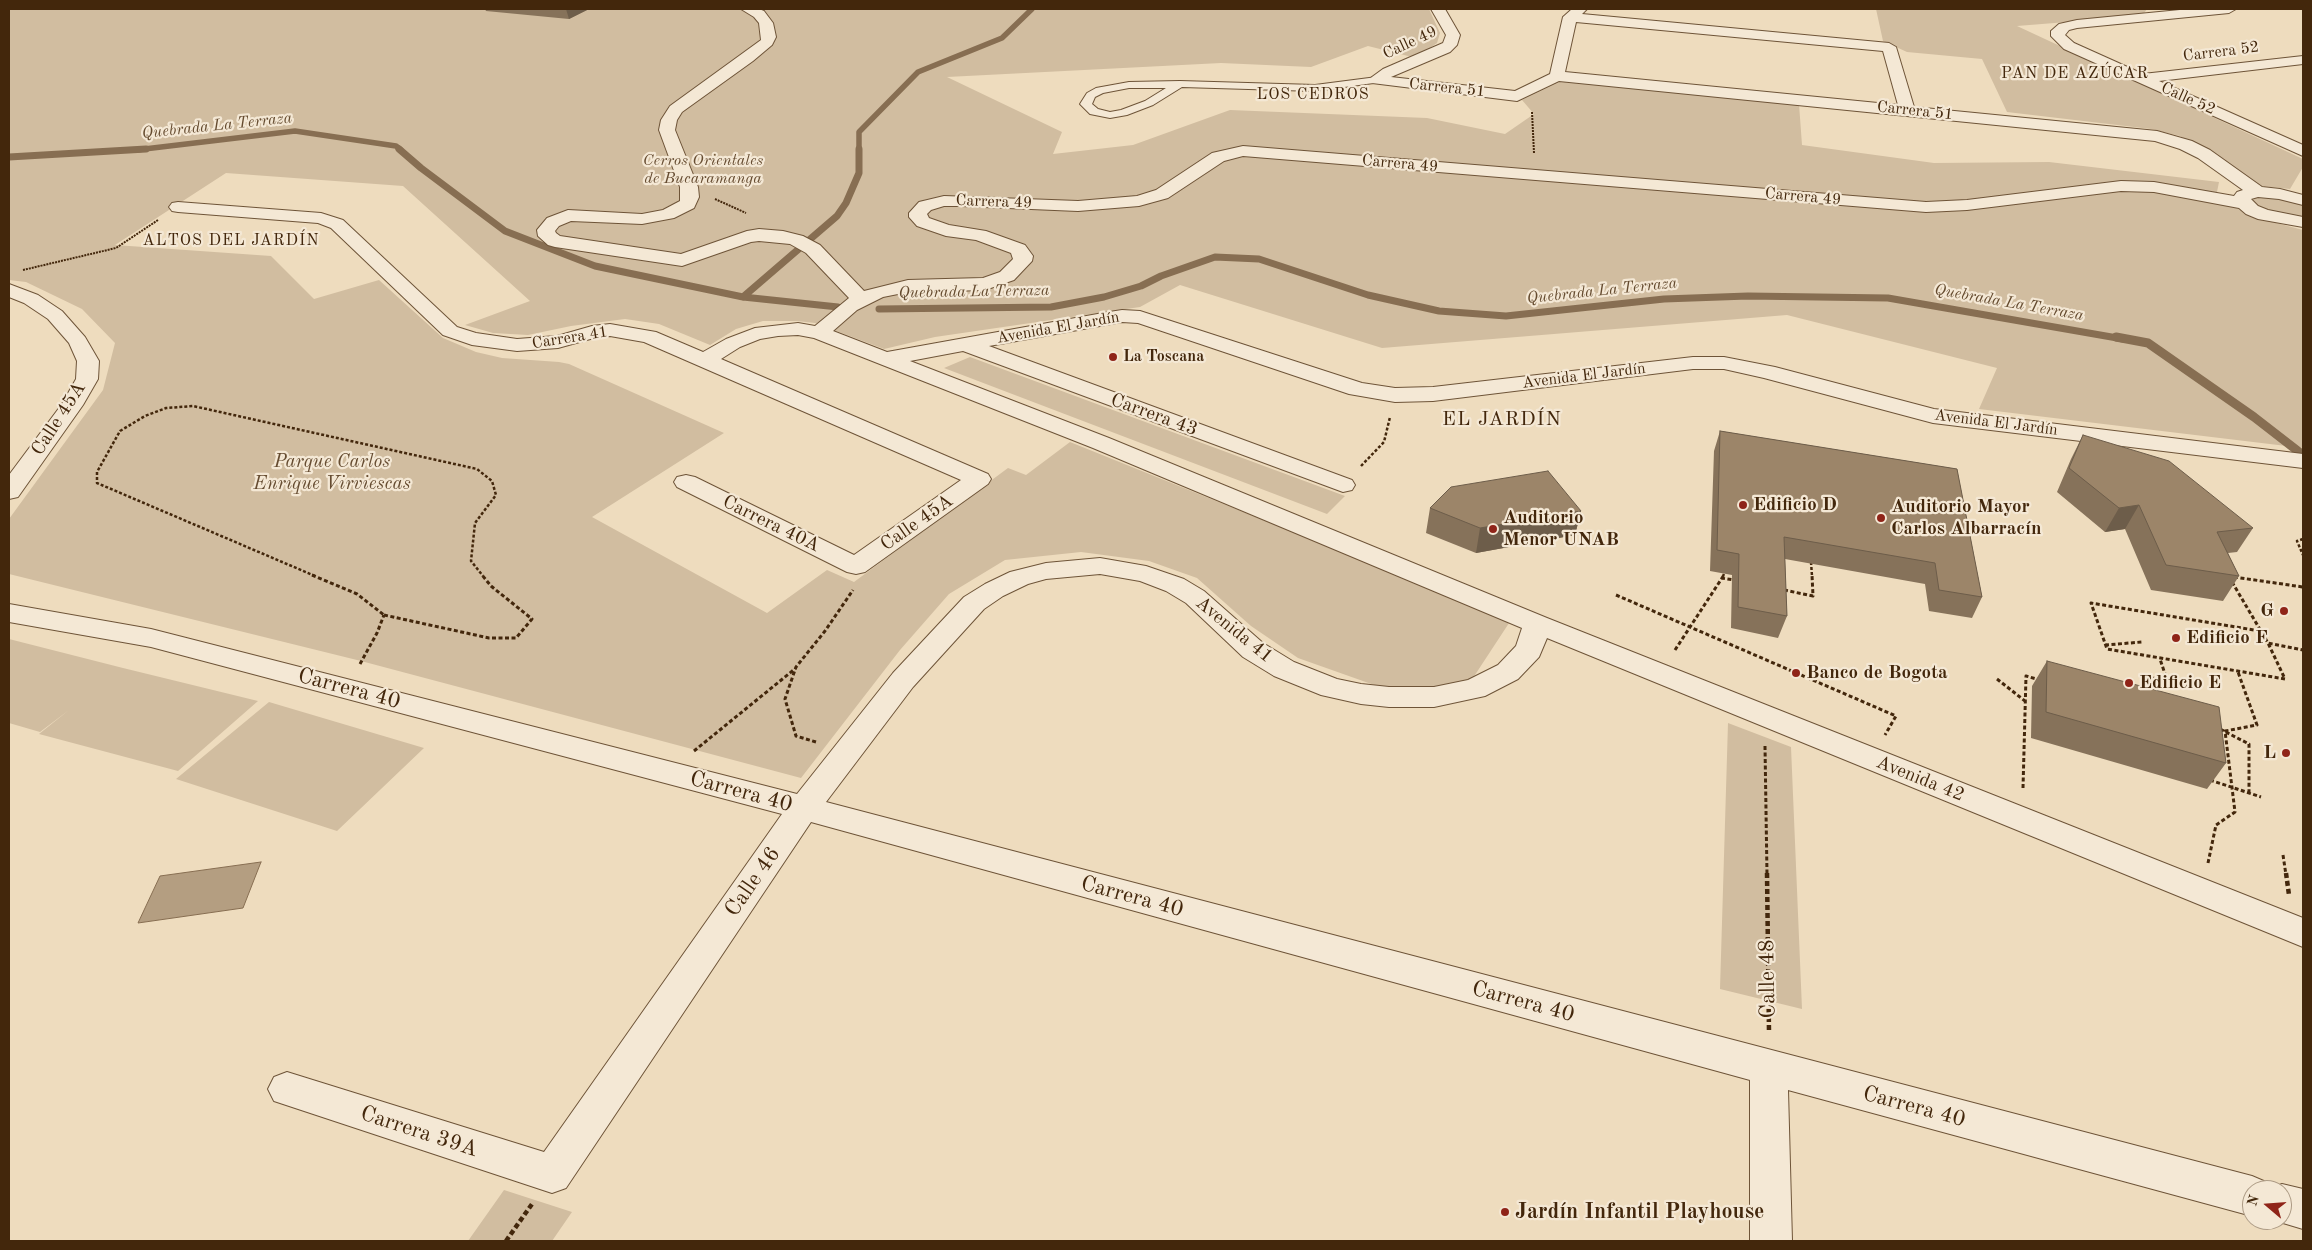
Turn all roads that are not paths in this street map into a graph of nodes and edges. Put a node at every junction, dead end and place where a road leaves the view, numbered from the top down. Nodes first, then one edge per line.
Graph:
1 (748, 9) edge
2 (1438, 9) edge
3 (2229, 9) edge
4 (2182, 11) edge
5 (1575, 13) edge
6 (2303, 60) edge
7 (1557, 76) junction
8 (2142, 78) junction
9 (1378, 80) junction
10 (1180, 84) junction
11 (1907, 110) junction
12 (2303, 151) edge
13 (2250, 198) junction
14 (2302, 198) edge
15 (178, 207) road end
16 (2299, 222) edge
17 (9, 290) edge
18 (861, 298) junction
19 (819, 333) junction
20 (966, 345) junction
21 (885, 359) junction
22 (704, 360) junction
23 (2297, 460) edge
24 (978, 479) joint
25 (686, 482) dead end
26 (1343, 484) road end
27 (9, 492) edge
28 (856, 566) joint
29 (1046, 571) joint
30 (9, 613) edge
31 (1537, 624) junction
32 (804, 808) junction
33 (2303, 934) edge
34 (1769, 1068) junction
35 (287, 1089) dead end
36 (552, 1174) joint
37 (2242, 1193) edge
38 (1771, 1241) edge

1 - 18 street
2 - 9 street, Calle 49
3 - 4 street
4 - 8 street, Calle 52
5 - 7 street
5 - 11 street
6 - 8 street, Carrera 52
7 - 9 street, Carrera 51
7 - 11 street, Carrera 51
8 - 12 street, Calle 52
9 - 10 lane
10 - 10 lane
11 - 13 street, Carrera 51
13 - 14 street, Carrera 49
13 - 16 street
13 - 18 street, Carrera 49
15 - 22 street, Carrera 41
17 - 27 street, Calle 45A
18 - 19 street, Carrera 49
19 - 21 street
19 - 22 street
20 - 21 street, Avenida El Jardín
20 - 23 street, Avenida El Jardín
20 - 26 street, Carrera 43
21 - 31 street
22 - 24 street, Carrera 41
24 - 28 street, Calle 45A
25 - 28 street, Carrera 40A
29 - 31 street, Avenida 41
29 - 32 street, Calle 46
30 - 32 street, Carrera 40
31 - 33 street, Avenida 42
32 - 34 street, Carrera 40
32 - 36 street, Calle 46
34 - 37 street, Carrera 40
34 - 38 street
35 - 36 street, Carrera 39A

